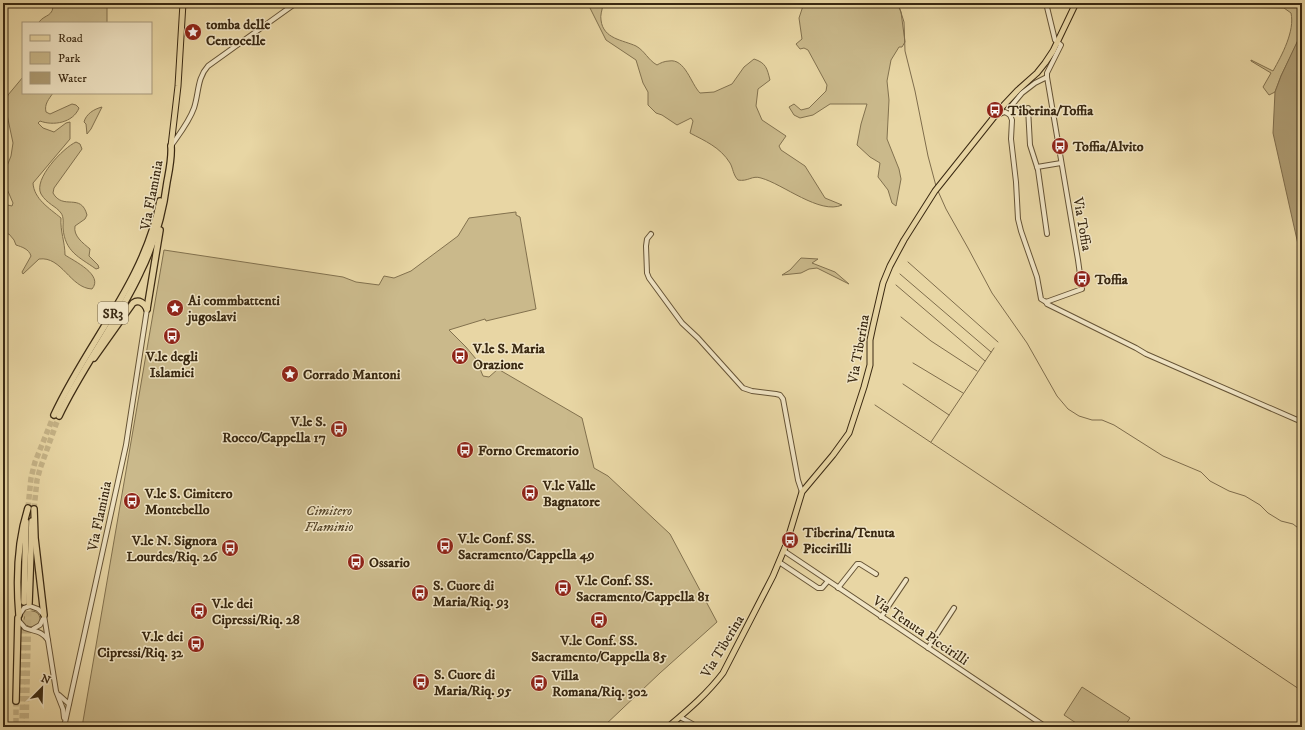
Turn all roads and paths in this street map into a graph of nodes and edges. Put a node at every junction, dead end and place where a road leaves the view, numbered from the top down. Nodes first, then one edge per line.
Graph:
1 (183, 3) edge
2 (296, 3) edge
3 (1046, 3) edge
4 (1076, 3) edge
5 (1058, 42) junction
6 (1047, 77) junction
7 (1002, 107) junction
8 (1028, 108) dead end
9 (1005, 112) junction
10 (995, 115) junction
11 (1010, 115) junction
12 (171, 146) junction
13 (1062, 163) junction
14 (1037, 167) junction
15 (162, 212) junction
16 (651, 234) dead end
17 (1047, 234) dead end
18 (1046, 302) junction
19 (147, 309) junction
20 (83, 370) junction
21 (1302, 422) edge
22 (802, 492) junction
23 (31, 508) junction
24 (784, 551) junction
25 (779, 562) junction
26 (876, 574) dead end
27 (906, 580) dead end
28 (828, 581) junction
29 (838, 588) junction
30 (27, 602) tunnel mouth
31 (954, 608) dead end
32 (44, 615) junction
33 (19, 616) junction
34 (881, 617) junction
35 (31, 630) junction
36 (48, 640) junction
37 (928, 648) junction
38 (72, 687) junction
39 (60, 699) junction
40 (16, 701) tunnel mouth
41 (69, 706) junction
42 (680, 717) junction
43 (64, 725) edge
44 (668, 727) edge
45 (698, 727) edge
46 (1046, 727) edge

1 - 12 main road, Via Flaminia / SR3
2 - 12 street
3 - 5 street
4 - 5 main road, Via Tiberina
5 - 6 street
5 - 7 main road, Via Tiberina
6 - 11 street
6 - 13 street, Via Toffia
7 - 9 street
7 - 10 main road, Via Tiberina
8 - 14 street
9 - 10 street
9 - 11 street
10 - 22 main road, Via Tiberina
11 - 18 street
12 - 15 highway, Via Flaminia / SR3
12 - 20 highway, Via Flaminia / SR3
13 - 14 street
13 - 18 street, Via Toffia
14 - 17 street
15 - 19 highway
15 - 20 highway, Via Flaminia / SR3
16 - 22 street
18 - 21 street
19 - 20 highway
19 - 38 street, Via Flaminia
22 - 24 main road, Via Tiberina
23 - 30 highway
23 - 32 highway
23 - 33 highway
24 - 25 main road, Via Tiberina
24 - 28 street, Via Tenuta Piccirilli
25 - 28 street
25 - 42 main road, Via Tiberina
26 - 29 street
27 - 34 street
28 - 29 street, Via Tenuta Piccirilli
29 - 34 street, Via Tenuta Piccirilli
31 - 37 street
32 - 33 street
32 - 35 street
32 - 36 street
33 - 35 street
33 - 40 highway
34 - 37 street, Via Tenuta Piccirilli
35 - 36 street
36 - 39 street
37 - 46 street, Via Tenuta Piccirilli
38 - 39 street
38 - 41 street, Via Flaminia
39 - 41 street
39 - 43 street
41 - 43 street, Via Flaminia
42 - 44 main road, Via Tiberina
42 - 45 street

